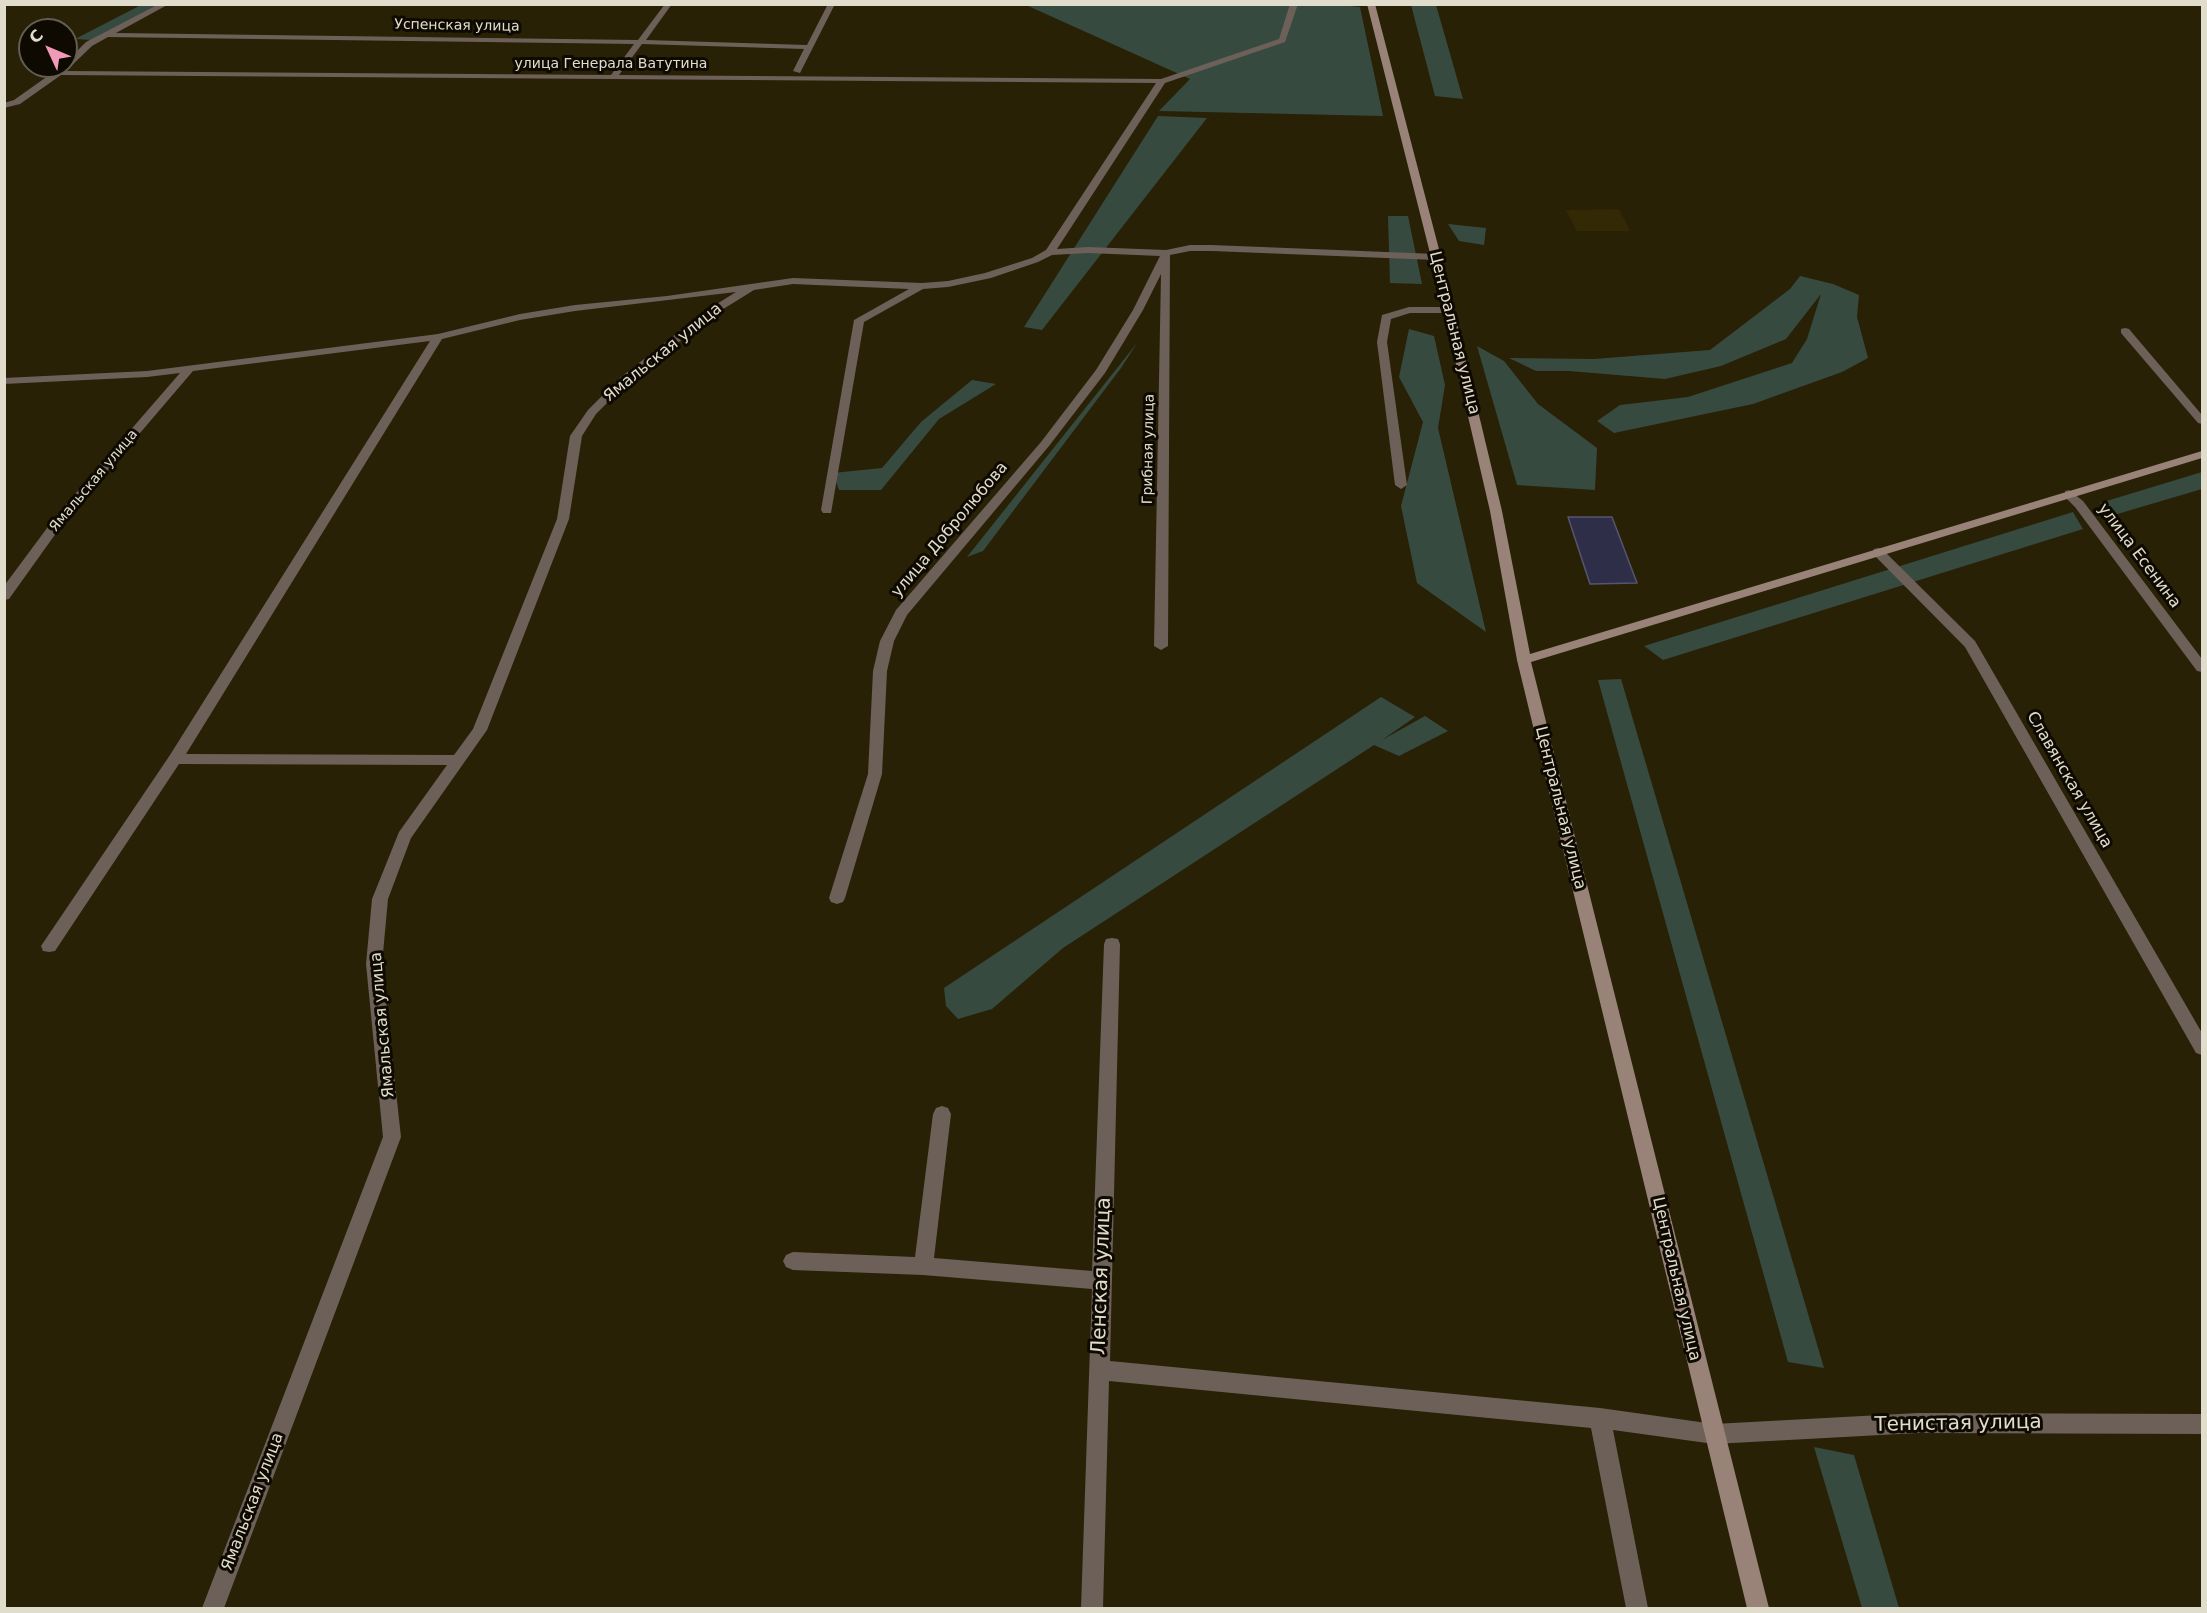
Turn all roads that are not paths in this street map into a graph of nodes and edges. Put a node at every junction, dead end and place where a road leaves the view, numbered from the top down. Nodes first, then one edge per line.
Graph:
1 (165, 4) edge
2 (669, 4) edge
3 (832, 4) edge
4 (1294, 4) edge
5 (1371, 4) edge
6 (106, 35) junction
7 (640, 42) junction
8 (808, 47) junction
9 (78, 55) edge
10 (797, 71) dead end
11 (78, 73) edge
12 (613, 77) junction
13 (52, 78) edge
14 (1162, 81) junction
15 (4, 106) edge
16 (1050, 252) junction
17 (1166, 253) junction
18 (1436, 257) junction
19 (753, 286) junction
20 (922, 286) junction
21 (1449, 309) junction
22 (2125, 331) dead end
23 (438, 337) junction
24 (189, 369) junction
25 (4, 381) edge
26 (2202, 421) edge
27 (2202, 454) edge
28 (1401, 485) dead end
29 (2069, 494) junction
30 (827, 510) dead end
31 (1878, 552) junction
32 (4, 596) edge
33 (1161, 646) dead end
34 (1524, 660) junction
35 (2202, 668) edge
36 (176, 759) junction
37 (459, 760) junction
38 (837, 898) dead end
39 (1112, 944) dead end
40 (49, 946) dead end
41 (2202, 1047) edge
42 (942, 1113) dead end
43 (793, 1261) dead end
44 (923, 1266) junction
45 (1102, 1281) junction
46 (1098, 1370) junction
47 (1600, 1418) junction
48 (2202, 1424) edge
49 (1714, 1434) junction
50 (213, 1608) edge
51 (1092, 1608) edge
52 (1637, 1608) edge
53 (1758, 1608) edge

1 - 6 street
2 - 7 street
3 - 8 street
4 - 14 street, улица Генерала Ватутина
5 - 18 main road, Центральная улица
6 - 7 street, Успенская улица
6 - 9 street
7 - 8 street, Успенская улица
7 - 12 street
8 - 10 street
11 - 12 street, улица Генерала Ватутина
12 - 14 street, улица Генерала Ватутина
13 - 15 street
14 - 16 street
16 - 17 street
16 - 20 street
17 - 18 street
17 - 33 street, Грибная улица
17 - 38 street, улица Добролюбова
18 - 21 main road, Центральная улица
19 - 20 street
19 - 23 street
19 - 37 street, Ямальская улица
20 - 30 street
21 - 28 street
21 - 34 main road, Центральная улица
22 - 26 street
23 - 24 street
23 - 36 street
24 - 25 street
24 - 32 street, Ямальская улица
27 - 29 main road
29 - 31 main road
29 - 35 street, улица Есенина
31 - 34 main road
31 - 41 street, Славянская улица
34 - 49 main road, Центральная улица
36 - 37 street
36 - 40 street
37 - 50 street, Ямальская улица
39 - 45 street, Ленская улица
42 - 44 street
43 - 44 street
44 - 45 street
45 - 46 street, Ленская улица
46 - 47 street, Тенистая улица
46 - 51 street, Ленская улица
47 - 49 street, Тенистая улица
47 - 52 street
48 - 49 street, Тенистая улица
49 - 53 main road, Центральная улица

